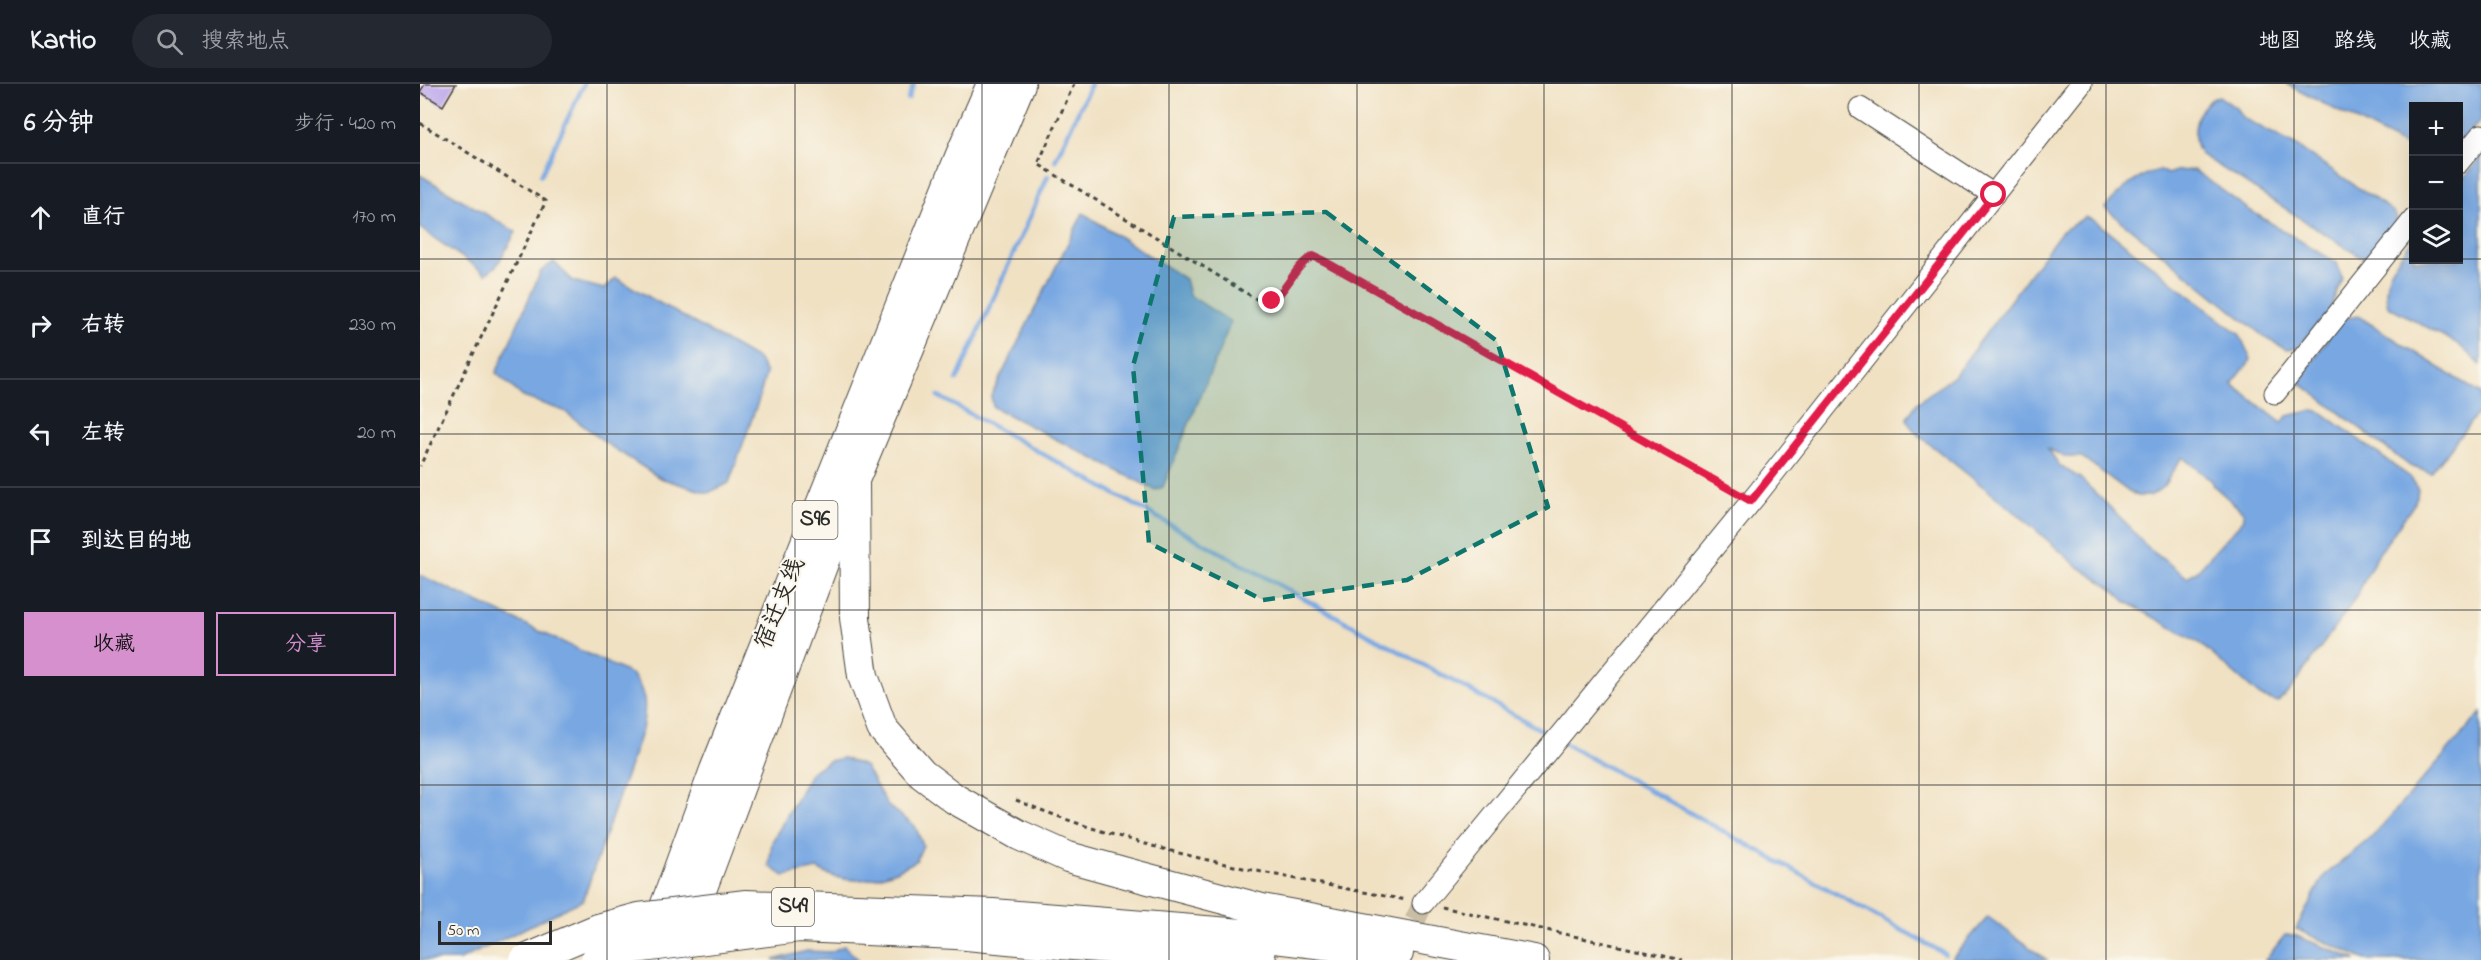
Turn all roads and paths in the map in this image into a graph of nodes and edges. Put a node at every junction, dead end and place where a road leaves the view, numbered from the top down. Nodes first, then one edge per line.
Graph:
1 (992, 84) edge
2 (1020, 84) edge
3 (1074, 84) edge
4 (2081, 84) edge
5 (1860, 108) dead end
6 (420, 123) edge
7 (2481, 135) edge
8 (2463, 157) edge
9 (1994, 195) junction
10 (2409, 225) edge
11 (2275, 393) dead end
12 (420, 465) edge
13 (854, 480) junction
14 (1751, 501) junction
15 (1016, 800) dead end
16 (1423, 903) junction
17 (1065, 932) junction
18 (525, 960) edge
19 (596, 960) edge
20 (645, 960) edge
21 (675, 960) edge
22 (1261, 960) edge
23 (1445, 960) edge
24 (1534, 960) edge
25 (1682, 960) edge

1 - 20 highway, 宿迁支线 / S96
2 - 13 highway, 宿迁支线 / S96
3 - 14 path
4 - 9 street
5 - 9 street
6 - 12 path
7 - 8 street
9 - 14 street
10 - 11 street
13 - 21 highway, 宿迁支线 / S96
13 - 24 highway
14 - 16 street
15 - 16 path
16 - 25 path
17 - 18 highway, S49, bridge
17 - 19 highway, bridge
17 - 22 highway
17 - 23 highway, S49

